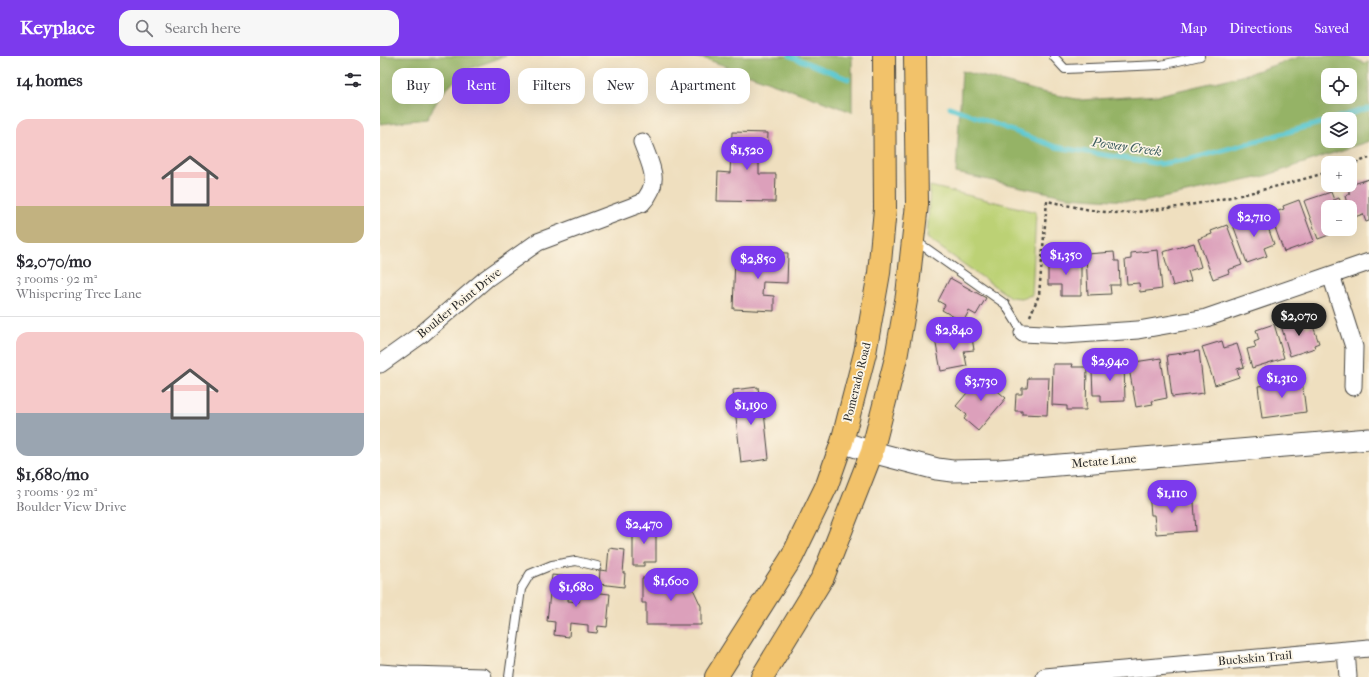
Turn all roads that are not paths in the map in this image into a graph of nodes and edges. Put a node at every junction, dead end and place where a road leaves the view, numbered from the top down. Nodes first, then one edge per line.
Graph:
1 (884, 56) edge
2 (916, 56) edge
3 (1054, 56) edge
4 (1200, 56) edge
5 (642, 142) dead end
6 (913, 240) junction
7 (1369, 262) edge
8 (1331, 275) junction
9 (1023, 333) joint
10 (380, 364) edge
11 (1353, 386) dead end
12 (1369, 439) edge
13 (842, 442) junction
14 (872, 452) junction
15 (598, 566) dead end
16 (1369, 648) edge
17 (1346, 650) junction
18 (380, 673) edge
19 (1084, 675) edge
20 (483, 677) edge
21 (509, 677) edge
22 (716, 677) edge
23 (762, 677) edge
24 (1045, 677) edge
25 (1348, 677) edge

1 - 13 main road, Pomerado Road
2 - 6 main road
3 - 4 lane
5 - 10 street, Boulder Point Drive
6 - 9 lane
6 - 14 main road
7 - 8 street
8 - 9 street
8 - 11 street
12 - 14 street, Metate Lane
13 - 14 street, Metate Lane
13 - 22 main road, Pomerado Road
14 - 23 main road
15 - 21 lane
16 - 17 street, Buckskin Trail
17 - 19 street, Buckskin Trail
17 - 25 street
18 - 20 street
19 - 24 street, Buckskin Trail

